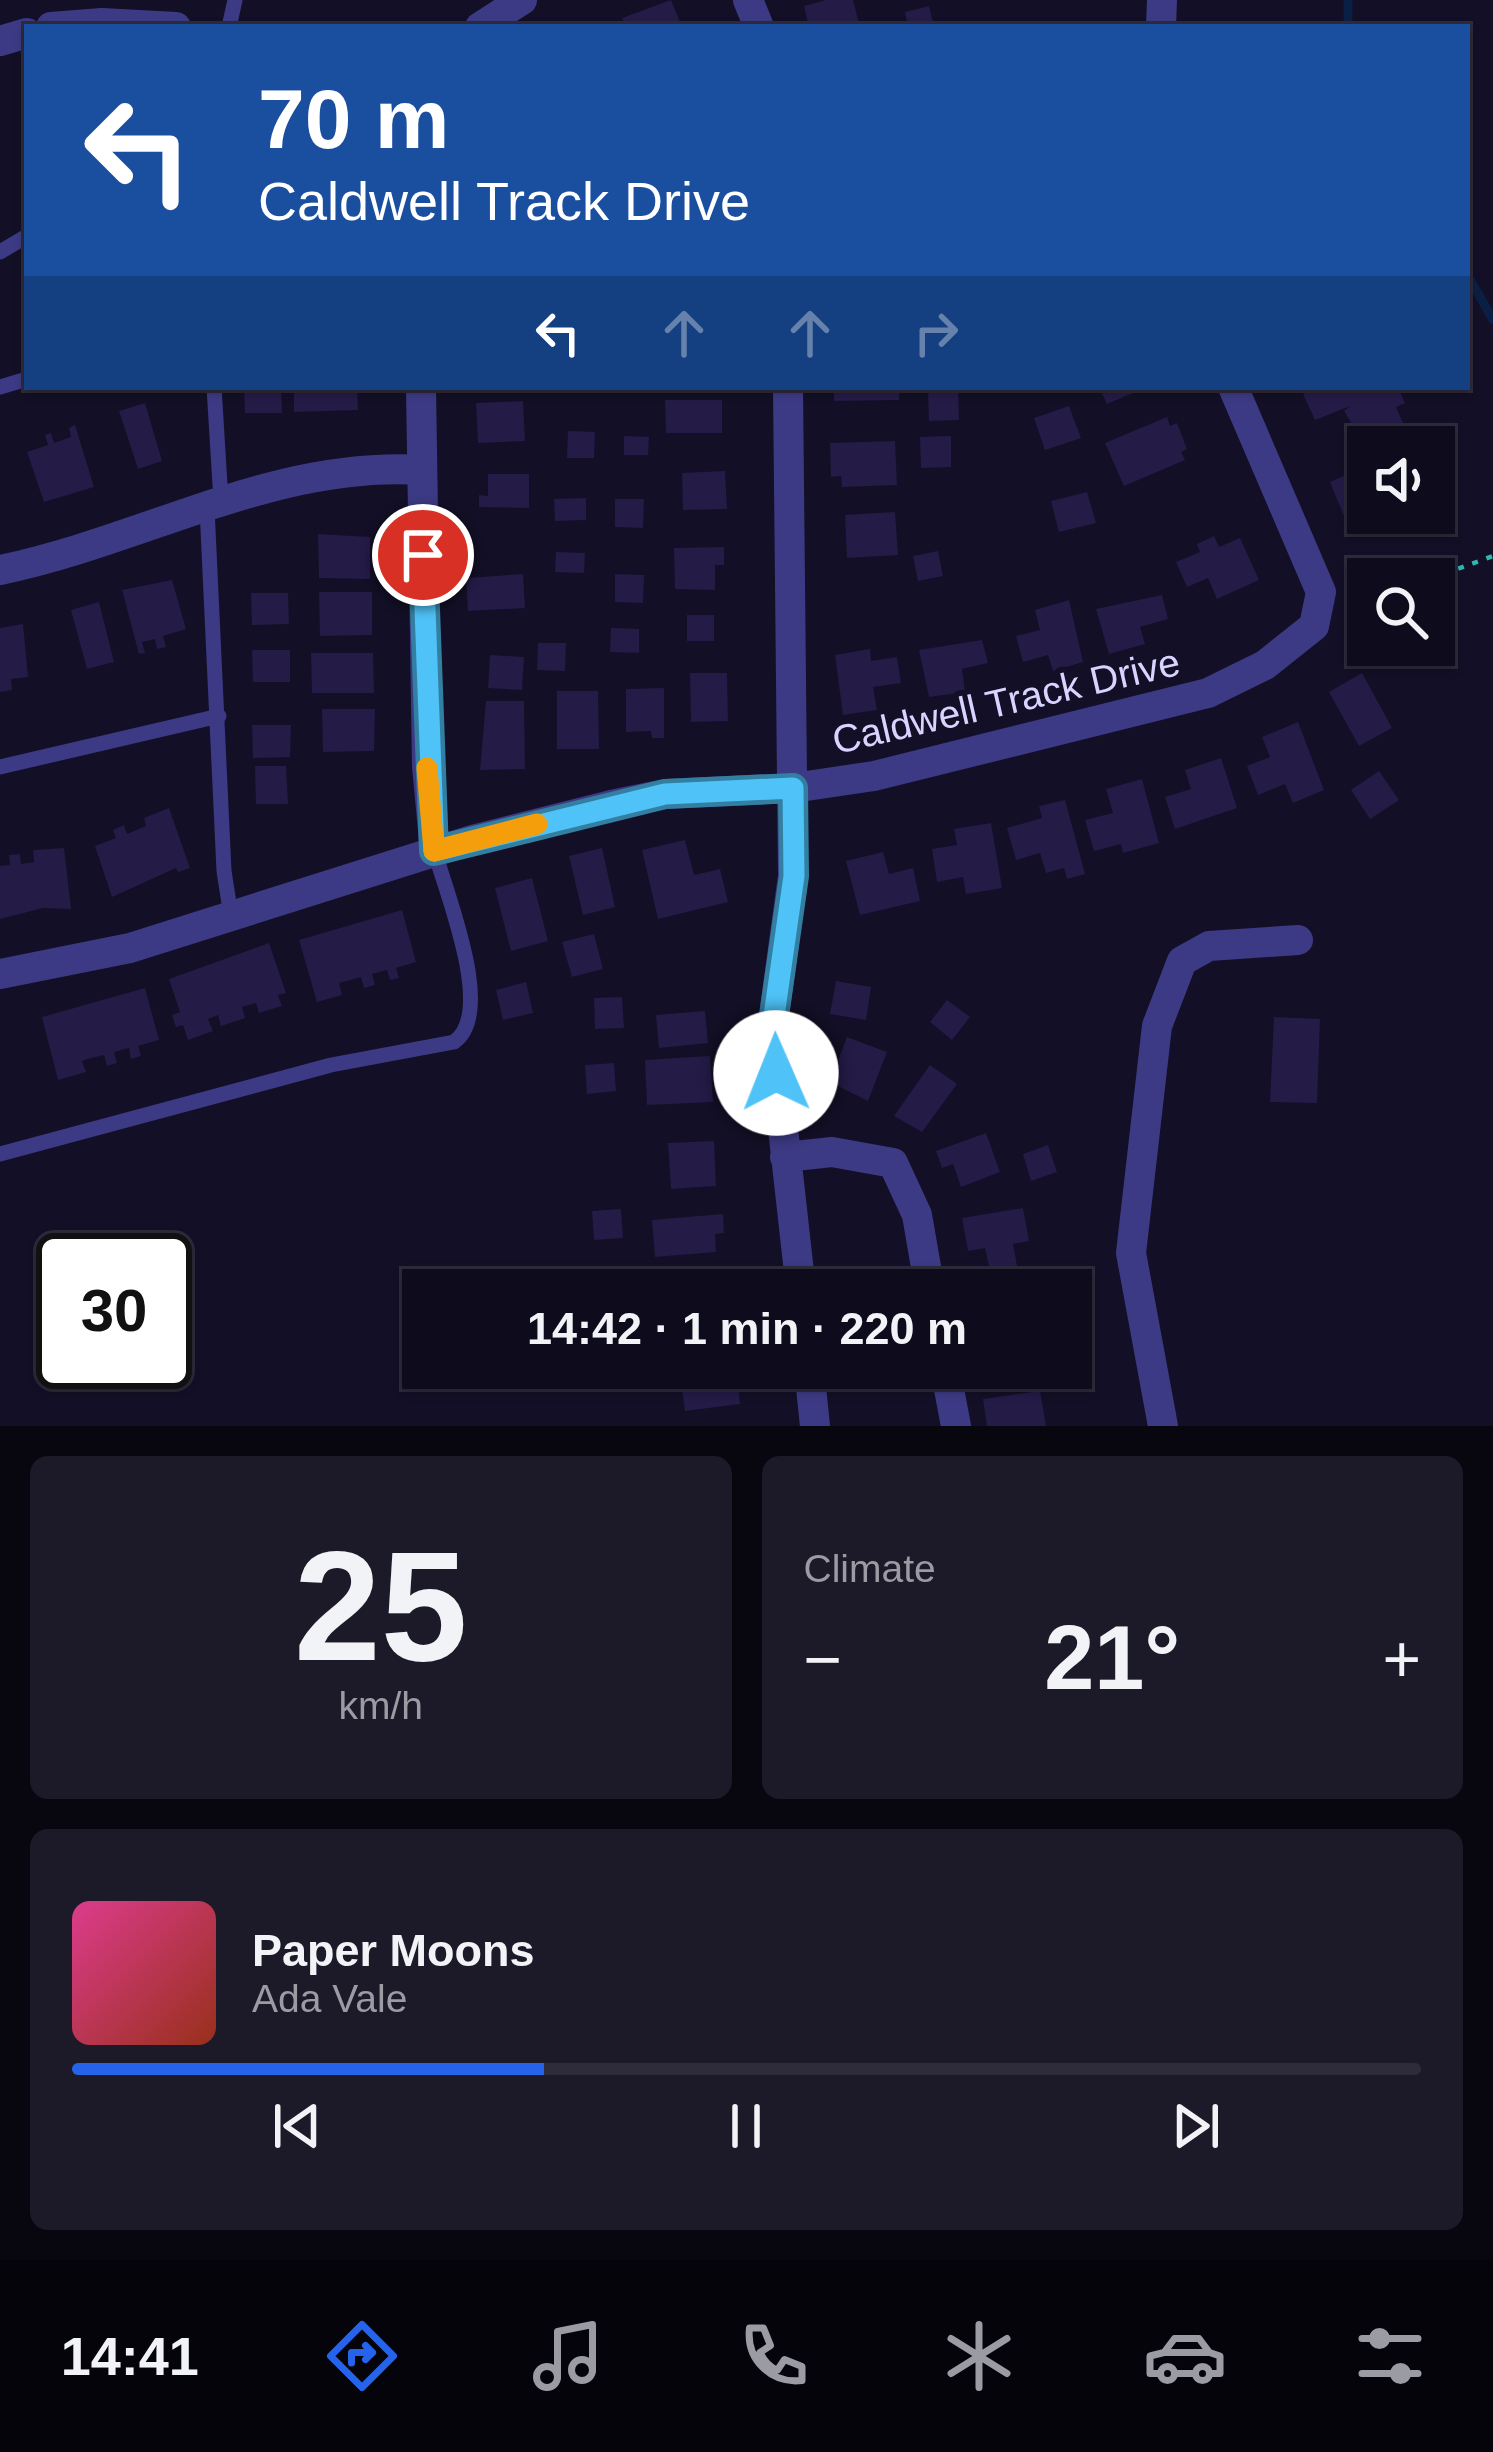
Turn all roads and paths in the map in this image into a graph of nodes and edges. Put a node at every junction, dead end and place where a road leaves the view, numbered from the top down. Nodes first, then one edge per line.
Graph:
1 (522, 0) edge
2 (484, 16) edge
3 (89, 24) edge
4 (120, 24) edge
5 (214, 390) edge
6 (421, 390) edge
7 (788, 390) edge
8 (1234, 390) edge
9 (422, 470) junction
10 (214, 504) junction
11 (1493, 556) edge
12 (0, 570) edge
13 (1455, 570) edge
14 (219, 716) junction
15 (0, 766) edge
16 (793, 788) junction
17 (434, 851) junction
18 (232, 916) junction
19 (1298, 940) dead end
20 (0, 974) edge
21 (0, 1154) edge
22 (784, 1157) junction
23 (798, 1269) edge
24 (927, 1269) edge
25 (811, 1389) edge
26 (949, 1389) edge
27 (815, 1426) edge
28 (956, 1426) edge
29 (1163, 1426) edge

1 - 2 street
3 - 4 street
5 - 10 lane
6 - 9 street
7 - 16 street
8 - 16 street, Caldwell Track Drive
9 - 10 street
9 - 17 street
10 - 12 street
10 - 14 lane
11 - 13 path
14 - 15 lane
14 - 18 lane
16 - 17 street, Caldwell Track Drive
16 - 22 street
17 - 18 street, Caldwell Track Drive
17 - 21 lane
18 - 20 street, Caldwell Track Drive
19 - 29 street
22 - 23 street
22 - 24 street
25 - 27 street
26 - 28 street

